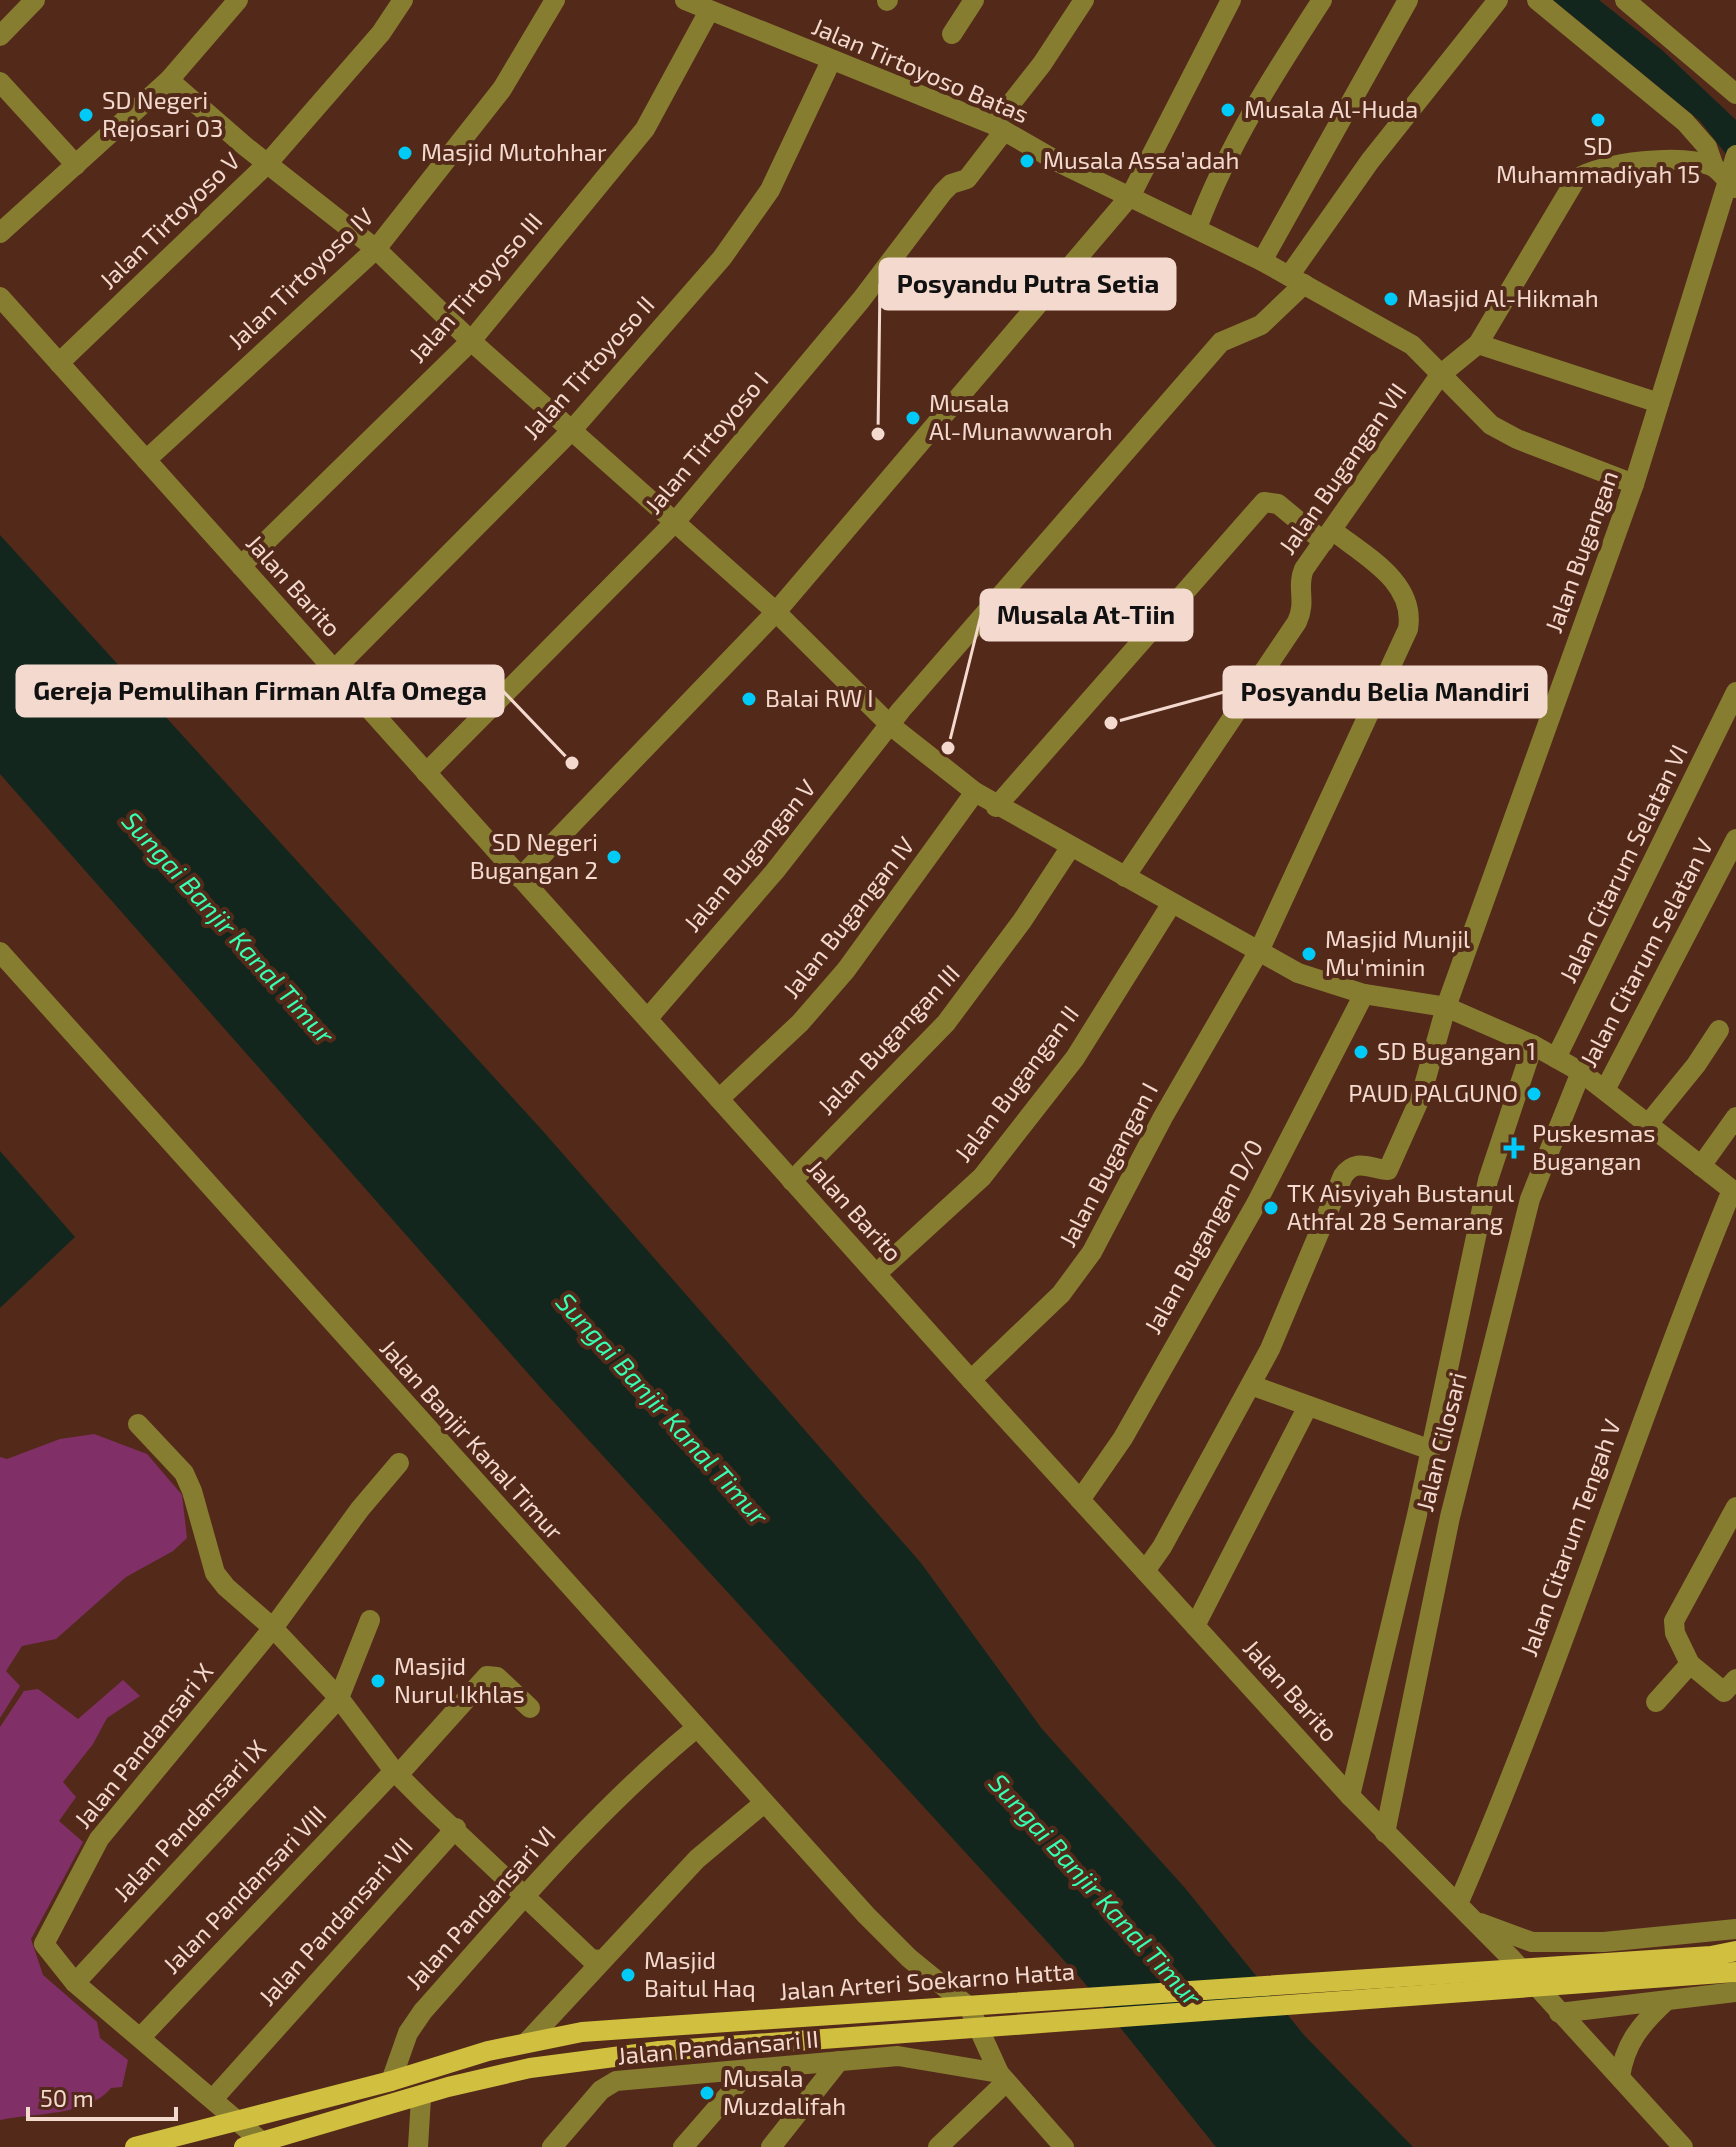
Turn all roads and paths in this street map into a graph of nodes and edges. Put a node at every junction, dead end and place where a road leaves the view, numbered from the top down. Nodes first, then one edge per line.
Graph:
1 (35, 0) edge
2 (238, 0) edge
3 (403, 0) edge
4 (555, 0) edge
5 (685, 0) edge
6 (974, 0) edge
7 (1084, 0) edge
8 (1231, 0) edge
9 (1322, 0) edge
10 (1408, 0) edge
11 (1498, 0) edge
12 (1537, 0) edge
13 (1638, 4) edge
14 (709, 11) junction
15 (952, 34) dead end
16 (0, 36) edge
17 (831, 61) junction
18 (169, 80) junction
19 (0, 82) edge
20 (1736, 94) edge
21 (999, 128) junction
22 (267, 164) junction
23 (76, 165) junction
24 (1729, 172) edge
25 (1131, 195) junction
26 (1197, 228) junction
27 (0, 233) edge
28 (376, 249) junction
29 (1262, 261) junction
30 (1296, 280) junction
31 (0, 297) edge
32 (471, 341) junction
33 (1478, 344) junction
34 (59, 363) junction
35 (1440, 375) junction
36 (1659, 403) junction
37 (572, 430) junction
38 (146, 460) junction
39 (1634, 484) junction
40 (676, 521) junction
41 (1328, 536) junction
42 (241, 566) junction
43 (776, 612) junction
44 (334, 670) junction
45 (1736, 692) edge
46 (890, 725) junction
47 (426, 773) junction
48 (975, 792) junction
49 (996, 807) junction
50 (1736, 839) edge
51 (1070, 848) junction
52 (1125, 877) junction
53 (520, 878) junction
54 (1172, 903) junction
55 (1260, 949) junction
56 (0, 952) edge
57 (1364, 994) junction
58 (1446, 1007) junction
59 (648, 1018) junction
60 (1719, 1030) dead end
61 (1533, 1045) junction
62 (1556, 1058) junction
63 (1581, 1072) junction
64 (1605, 1090) junction
65 (719, 1099) junction
66 (1736, 1117) edge
67 (1648, 1124) junction
68 (1701, 1166) junction
69 (792, 1181) junction
70 (1734, 1192) edge
71 (876, 1274) junction
72 (971, 1380) junction
73 (1251, 1385) junction
74 (1308, 1406) junction
75 (138, 1424) dead end
76 (1431, 1450) junction
77 (399, 1463) dead end
78 (1425, 1479) junction
79 (1457, 1488) junction
80 (1080, 1500) junction
81 (1736, 1507) edge
82 (1145, 1571) junction
83 (370, 1620) dead end
84 (1195, 1626) junction
85 (273, 1628) junction
86 (1383, 1658) junction
87 (1690, 1664) junction
88 (1420, 1665) junction
89 (1732, 1693) edge
90 (339, 1698) junction
91 (1656, 1702) dead end
92 (530, 1708) dead end
93 (695, 1729) junction
94 (396, 1773) junction
95 (1350, 1796) junction
96 (764, 1803) junction
97 (456, 1828) junction
98 (1385, 1833) junction
99 (524, 1897) junction
100 (1458, 1904) junction
101 (1475, 1921) junction
102 (1736, 1929) edge
103 (1532, 1942) junction
104 (1736, 1951) edge
105 (1511, 1958) junction
106 (600, 1960) junction
107 (1736, 1972) edge
108 (75, 1983) junction
109 (1736, 1992) edge
110 (1666, 2001) junction
111 (1559, 2013) junction
112 (141, 2037) junction
113 (526, 2043) junction
114 (839, 2061) junction
115 (750, 2070) junction
116 (1620, 2077) junction
117 (1002, 2078) junction
118 (391, 2081) junction
119 (421, 2098) junction
120 (213, 2099) junction
121 (237, 2121) junction
122 (258, 2145) edge
123 (135, 2147) edge
124 (418, 2147) edge
125 (552, 2147) edge
126 (683, 2147) edge
127 (771, 2147) edge
128 (938, 2147) edge
129 (1064, 2147) edge
130 (1683, 2147) edge

1 - 16 street
2 - 18 street
3 - 22 street, Jalan Tirtoyoso V
4 - 28 street, Jalan Tirtoyoso IV
5 - 14 street, Jalan Tirtoyoso Batas
6 - 15 street
7 - 21 street, Jalan Tirtoyoso I
8 - 25 street
9 - 26 street
10 - 29 street
11 - 30 street, Jalan Bugangan V
12 - 24 street
13 - 20 street
14 - 17 street, Jalan Tirtoyoso Batas
14 - 32 street, Jalan Tirtoyoso III
17 - 21 street, Jalan Tirtoyoso Batas
17 - 37 street, Jalan Tirtoyoso II
18 - 22 street
18 - 23 street
19 - 23 street
21 - 25 street, Jalan Tirtoyoso Batas
21 - 40 street, Jalan Tirtoyoso I
22 - 28 street
22 - 34 street, Jalan Tirtoyoso V
23 - 27 street
24 - 33 street
24 - 36 street, Jalan Bugangan
25 - 26 street, Jalan Tirtoyoso Batas
25 - 43 street
26 - 29 street, Jalan Tirtoyoso Batas
28 - 32 street
28 - 38 street, Jalan Tirtoyoso IV
29 - 30 street, Jalan Tirtoyoso Batas
30 - 35 street, Jalan Tirtoyoso Batas
30 - 46 street, Jalan Bugangan V
31 - 34 street, Jalan Barito
32 - 37 street
32 - 42 street, Jalan Tirtoyoso III
33 - 35 street, Jalan Bugangan VII
33 - 36 street
34 - 38 street, Jalan Barito
35 - 39 street, Jalan Tirtoyoso Batas
35 - 41 street, Jalan Bugangan VII
36 - 39 street, Jalan Bugangan
37 - 40 street
37 - 44 street, Jalan Tirtoyoso II
38 - 42 street, Jalan Barito
39 - 58 street, Jalan Bugangan
40 - 43 street
40 - 47 street, Jalan Tirtoyoso I
41 - 49 street, Jalan Bugangan I
41 - 52 street, Jalan Bugangan VII
41 - 55 street, Jalan Bugangan I
42 - 44 street, Jalan Barito
43 - 46 street
43 - 53 street
44 - 47 street, Jalan Barito
45 - 62 street, Jalan Citarum Selatan VI
46 - 48 street
46 - 59 street, Jalan Bugangan V
47 - 53 street, Jalan Barito
48 - 49 street
48 - 65 street, Jalan Bugangan IV
49 - 51 street
50 - 64 street, Jalan Citarum Selatan V
51 - 52 street
51 - 69 street, Jalan Bugangan III
52 - 54 street
53 - 59 street, Jalan Barito
54 - 55 street
54 - 71 street, Jalan Bugangan II
55 - 57 street
55 - 72 street, Jalan Bugangan I
56 - 93 street, Jalan Banjir Kanal Timur
57 - 58 street
57 - 80 street, Jalan Bugangan D/0
58 - 61 street
58 - 73 street, Jalan Bugangan
59 - 65 street, Jalan Barito
60 - 67 street
61 - 62 street
61 - 76 street, Jalan Cilosari
62 - 63 street
63 - 64 street
63 - 79 street, Jalan Cilosari
64 - 67 street
65 - 69 street, Jalan Barito
66 - 68 street
67 - 68 street
68 - 70 street
69 - 71 street, Jalan Barito
70 - 100 street, Jalan Citarum Tengah V
71 - 72 street, Jalan Barito
72 - 80 street, Jalan Barito
73 - 74 street
73 - 82 street
74 - 76 street
74 - 84 street
75 - 85 street
76 - 78 street, Jalan Cilosari
77 - 85 street
78 - 79 street
78 - 86 street, Jalan Cilosari
79 - 88 street, Jalan Cilosari
80 - 82 street, Jalan Barito
81 - 87 street
82 - 84 street, Jalan Barito
83 - 90 street
84 - 95 street, Jalan Barito
85 - 90 street
85 - 108 street, Jalan Pandansari X
86 - 88 street
86 - 95 street, Jalan Cilosari
87 - 89 street
87 - 91 street
88 - 98 street, Jalan Cilosari
90 - 94 street
90 - 108 street, Jalan Pandansari IX
92 - 94 street, Jalan Pandansari VIII
93 - 96 street, Jalan Banjir Kanal Timur
93 - 99 street, Jalan Pandansari VI
94 - 97 street
94 - 112 street, Jalan Pandansari VIII
95 - 98 street, Jalan Barito
96 - 106 street
96 - 117 street, Jalan Banjir Kanal Timur
97 - 99 street
97 - 120 street, Jalan Pandansari VII
98 - 100 street, Jalan Barito
99 - 106 street
99 - 118 street, Jalan Pandansari VI
100 - 101 street, Jalan Barito
101 - 103 street
101 - 105 street, Jalan Barito
102 - 103 street
103 - 105 street
104 - 113 main road, Jalan Arteri Soekarno Hatta, bridge
105 - 111 street, Jalan Barito
106 - 113 street
107 - 119 main road, Jalan Arteri Soekarno Hatta, bridge
108 - 112 street
109 - 110 street
110 - 111 street
110 - 116 street
111 - 116 street, Jalan Barito
112 - 120 street
113 - 118 main road, Jalan Arteri Soekarno Hatta
114 - 115 street, Jalan Pandansari II
114 - 117 street, Jalan Pandansari II
114 - 127 street, Jalan Pandansari II
115 - 125 street, Jalan Pandansari II
115 - 126 street
116 - 130 street, Jalan Barito
117 - 128 street
117 - 129 street, Jalan Banjir Kanal Timur
118 - 121 main road, Jalan Arteri Soekarno Hatta
119 - 122 main road, Jalan Arteri Soekarno Hatta
119 - 124 street
120 - 121 street
121 - 122 street
121 - 123 main road, Jalan Arteri Soekarno Hatta

